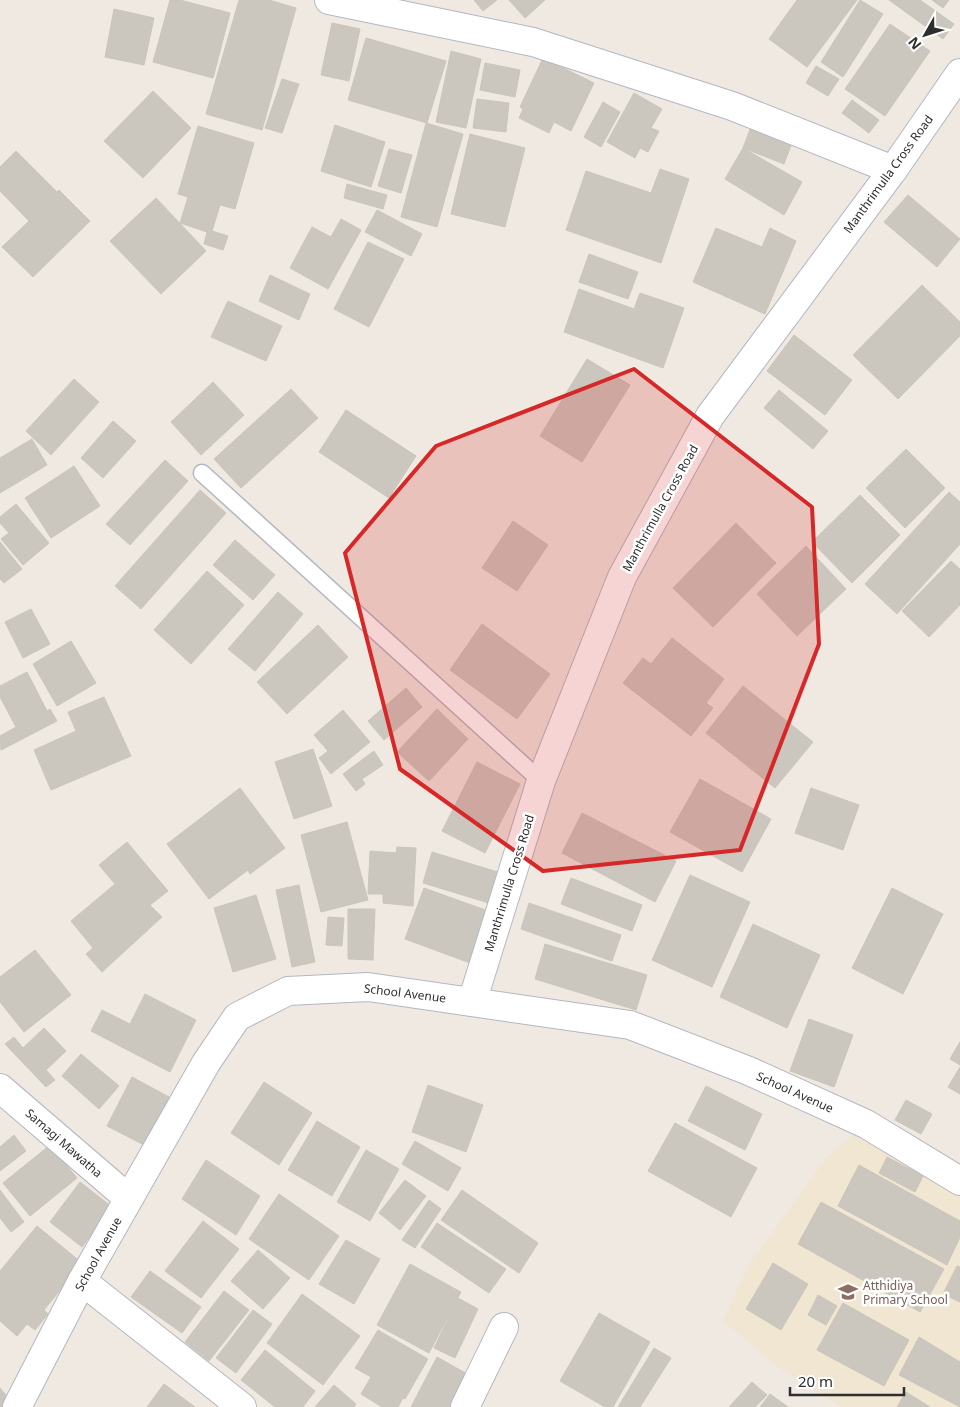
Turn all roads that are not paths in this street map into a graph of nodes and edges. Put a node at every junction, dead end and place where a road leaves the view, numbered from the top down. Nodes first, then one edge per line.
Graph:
1 (329, 0) edge
2 (960, 72) edge
3 (893, 170) junction
4 (202, 473) dead end
5 (541, 781) junction
6 (472, 1002) junction
7 (0, 1088) edge
8 (960, 1181) edge
9 (128, 1198) junction
10 (82, 1282) junction
11 (504, 1327) dead end
12 (17, 1407) edge
13 (242, 1407) edge
14 (465, 1407) edge

1 - 3 street
2 - 3 street, Manthrimulla Cross Road
3 - 5 street, Manthrimulla Cross Road
4 - 5 lane
5 - 6 street, Manthrimulla Cross Road
6 - 8 street, School Avenue
6 - 9 street, School Avenue
7 - 9 street, Samagi Mawatha
9 - 10 street, School Avenue
10 - 12 street, School Avenue
10 - 13 street
11 - 14 street

